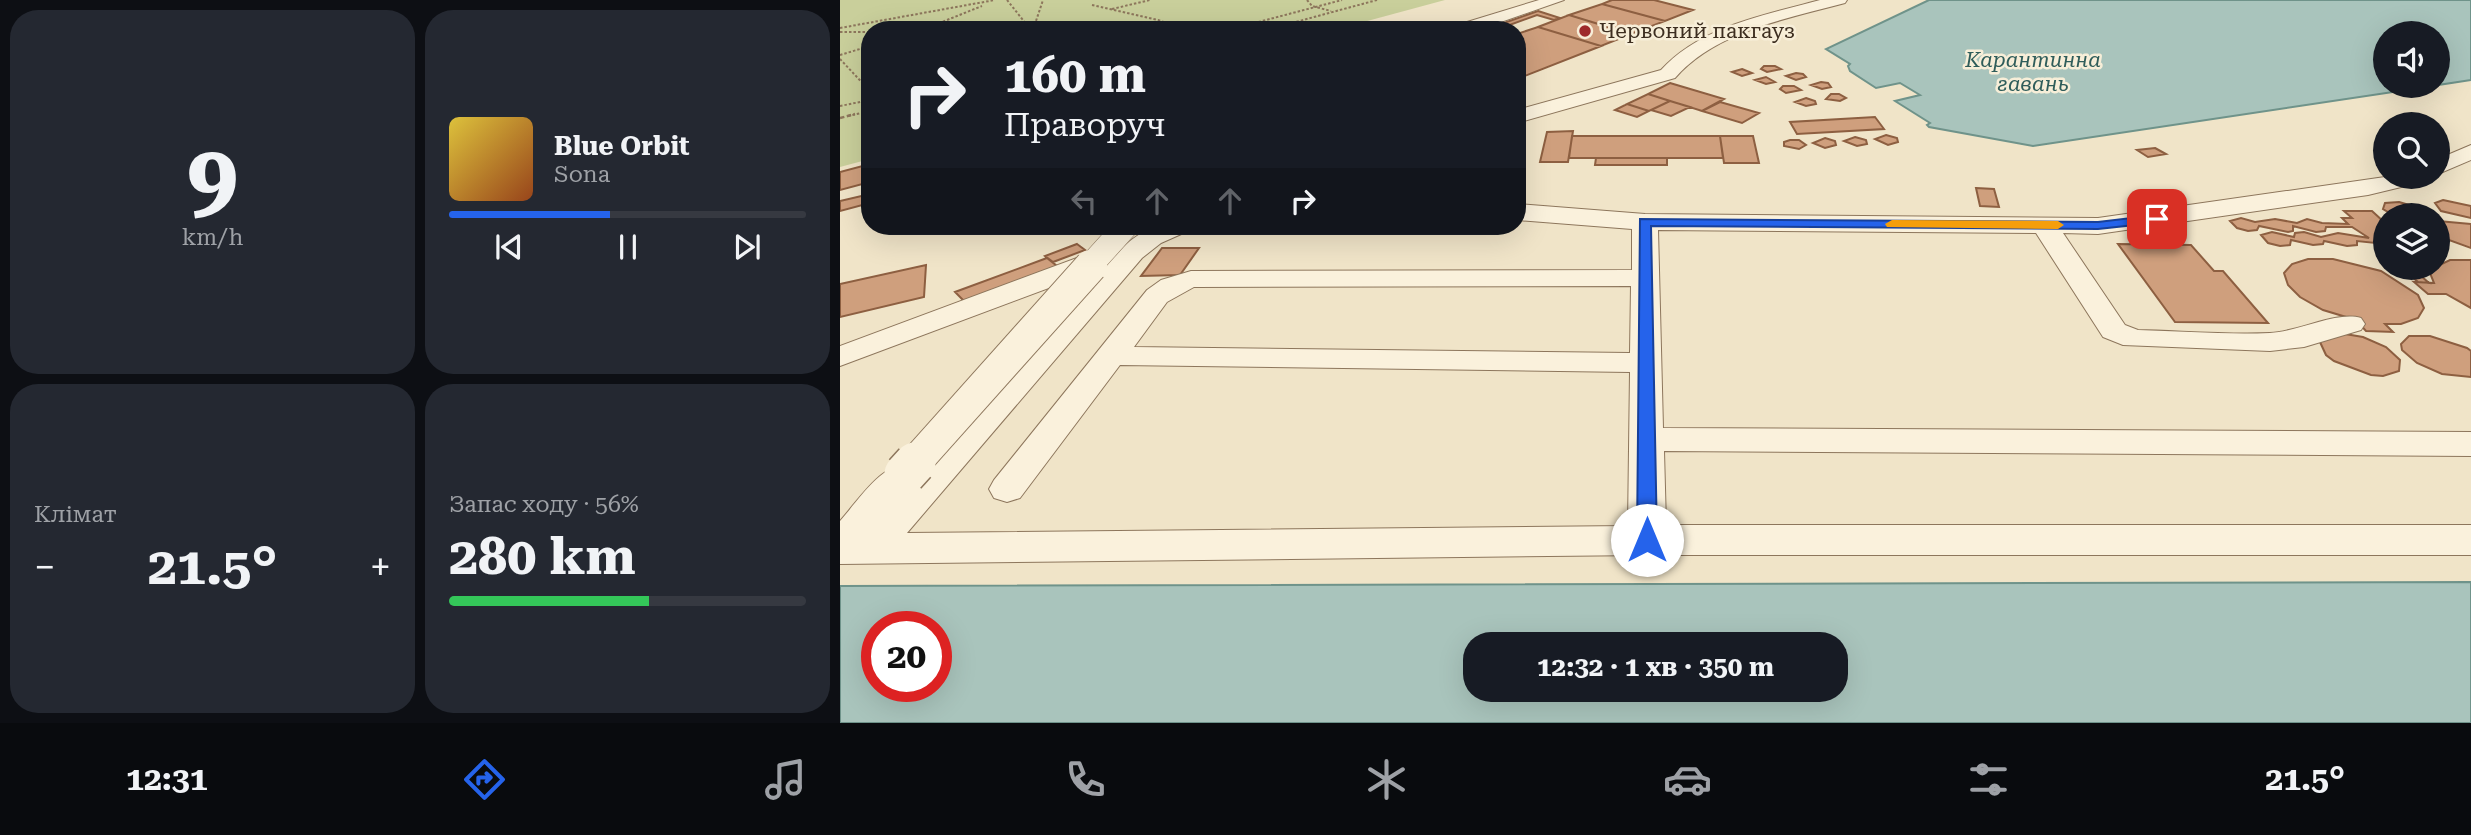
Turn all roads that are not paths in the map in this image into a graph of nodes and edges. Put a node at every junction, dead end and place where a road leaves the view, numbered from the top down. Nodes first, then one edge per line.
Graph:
1 (1556, 0) edge
2 (1839, 0) edge
3 (1489, 21) edge
4 (1526, 114) edge
5 (2471, 152) edge
6 (2450, 162) edge
7 (2373, 187) edge
8 (1526, 213) edge
9 (1645, 222) junction
10 (2044, 225) junction
11 (1133, 235) edge
12 (1134, 235) edge
13 (1134, 235) edge
14 (1647, 278) junction
15 (2350, 324) dead end
16 (1111, 356) junction
17 (840, 357) edge
18 (1648, 363) junction
19 (1647, 439) junction
20 (2471, 444) edge
21 (1007, 489) dead end
22 (1647, 540) junction
23 (2471, 540) edge
24 (840, 548) edge

1 - 3 street
2 - 4 street
5 - 6 street
7 - 10 street
8 - 9 street
9 - 10 street
9 - 14 street
10 - 15 street
11 - 17 street
12 - 24 street, bridge
13 - 24 street
14 - 16 street
14 - 18 street
16 - 18 street
16 - 21 street
18 - 19 street
19 - 20 street
19 - 22 street
22 - 23 street
22 - 24 street

